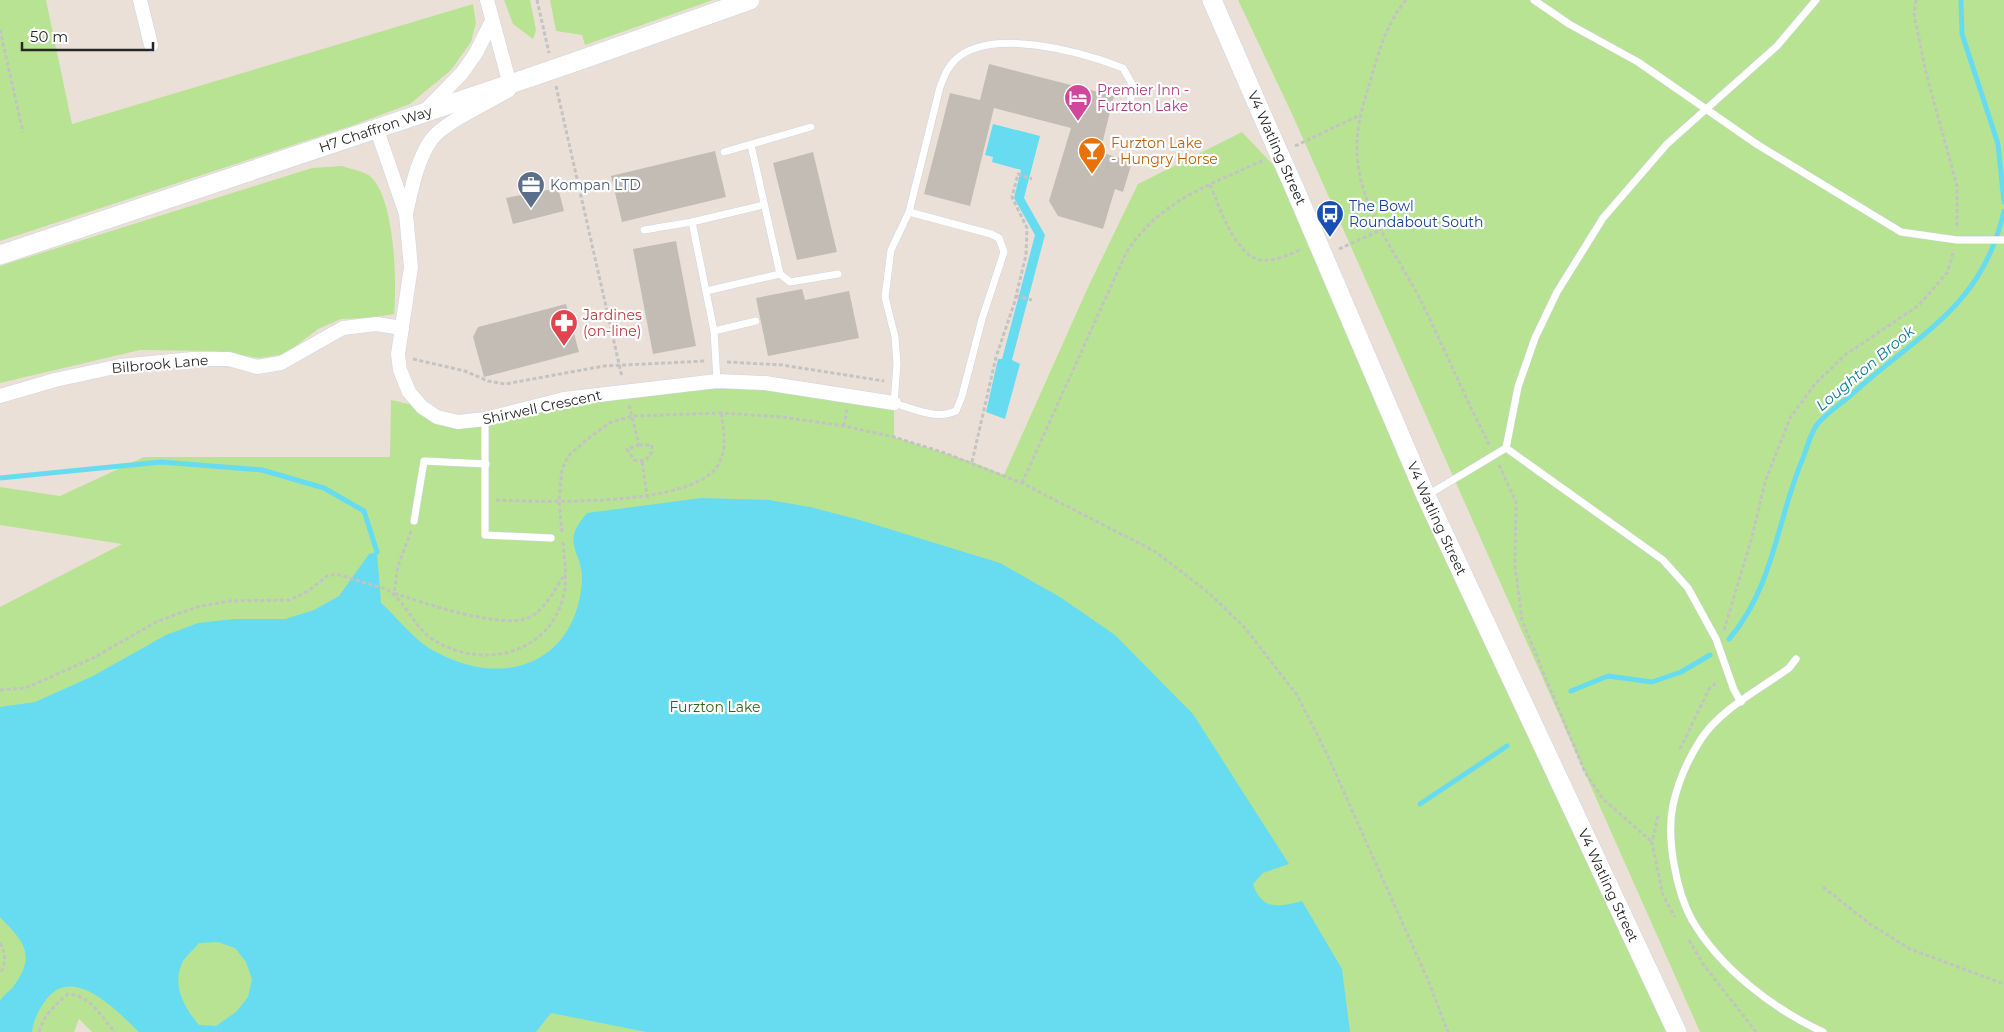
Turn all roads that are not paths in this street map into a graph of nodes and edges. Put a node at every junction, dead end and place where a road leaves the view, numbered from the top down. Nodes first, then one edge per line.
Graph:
1 (140, 0) edge
2 (487, 0) edge
3 (750, 0) edge
4 (1212, 0) edge
5 (1534, 0) edge
6 (1816, 0) edge
7 (492, 21) junction
8 (151, 44) dead end
9 (531, 78) junction
10 (510, 85) junction
11 (1130, 109) dead end
12 (1706, 109) junction
13 (421, 115) junction
14 (811, 126) dead end
15 (377, 130) junction
16 (751, 145) junction
17 (724, 152) dead end
18 (764, 205) junction
19 (909, 212) junction
20 (406, 214) junction
21 (692, 222) junction
22 (644, 230) dead end
23 (2004, 240) edge
24 (0, 255) edge
25 (780, 274) junction
26 (838, 274) dead end
27 (706, 291) junction
28 (756, 321) dead end
29 (402, 328) junction
30 (714, 331) junction
31 (717, 381) junction
32 (0, 396) edge
33 (894, 403) junction
34 (485, 419) junction
35 (1506, 448) junction
36 (486, 464) junction
37 (1426, 496) junction
38 (414, 521) road end
39 (551, 538) dead end
40 (1796, 659) dead end
41 (1741, 702) junction
42 (1676, 1032) edge
43 (1823, 1032) edge

1 - 8 street
2 - 7 street
3 - 9 street, H7 Chaffron Way, bridge
4 - 37 street, V4 Watling Street, bridge
5 - 12 lane
6 - 12 lane
7 - 10 street
7 - 13 street
9 - 10 street, H7 Chaffron Way
9 - 20 street, Shirwell Crescent
10 - 13 street, H7 Chaffron Way
11 - 19 lane
12 - 23 lane
12 - 35 lane
13 - 15 street, H7 Chaffron Way
14 - 16 lane
15 - 20 street, Shirwell Crescent
15 - 24 street, H7 Chaffron Way
16 - 17 lane
16 - 18 lane
18 - 21 lane
18 - 25 lane
19 - 33 lane
19 - 33 lane
20 - 29 street, Shirwell Crescent
21 - 22 lane
21 - 27 lane
25 - 26 lane
25 - 27 lane
27 - 30 lane
28 - 30 lane
29 - 32 street, Bilbrook Lane
29 - 34 street, Shirwell Crescent
30 - 31 lane
31 - 33 street, Shirwell Crescent
31 - 34 street, Shirwell Crescent
34 - 36 lane
35 - 37 lane
35 - 41 lane
36 - 38 lane
36 - 39 lane
37 - 42 street, V4 Watling Street
40 - 41 lane
41 - 43 lane

